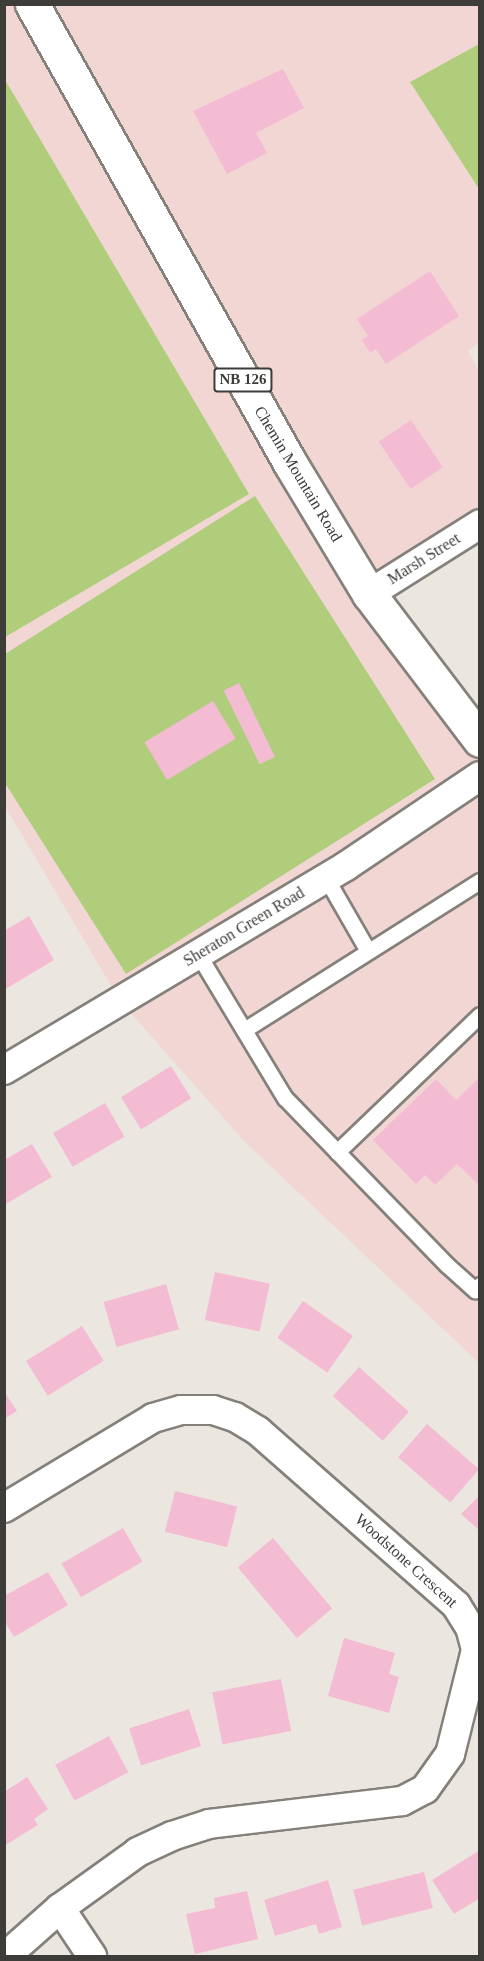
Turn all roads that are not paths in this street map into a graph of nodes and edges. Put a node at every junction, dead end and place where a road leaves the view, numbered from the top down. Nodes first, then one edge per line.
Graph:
1 (32, 4) edge
2 (480, 524) edge
3 (369, 594) junction
4 (480, 740) edge
5 (480, 776) edge
6 (326, 878) junction
7 (480, 880) edge
8 (368, 951) junction
9 (198, 954) junction
10 (480, 1015) edge
11 (244, 1030) junction
12 (4, 1070) edge
13 (337, 1152) junction
14 (480, 1285) edge
15 (4, 1508) edge
16 (60, 1908) junction
17 (6, 1956) edge
18 (92, 1956) edge

1 - 3 main road, Chemin Mountain Road / NB 126
2 - 3 street, Marsh Street
3 - 4 main road, Chemin Mountain Road / NB 126
5 - 6 street, Sheraton Green Road
6 - 8 lane
6 - 9 street, Sheraton Green Road
7 - 8 lane
8 - 11 lane
9 - 11 lane
9 - 12 street, Sheraton Green Road
10 - 13 lane
11 - 13 lane
13 - 14 lane
15 - 16 street, Woodstone Crescent
16 - 17 street, Woodstone Crescent
16 - 18 street

